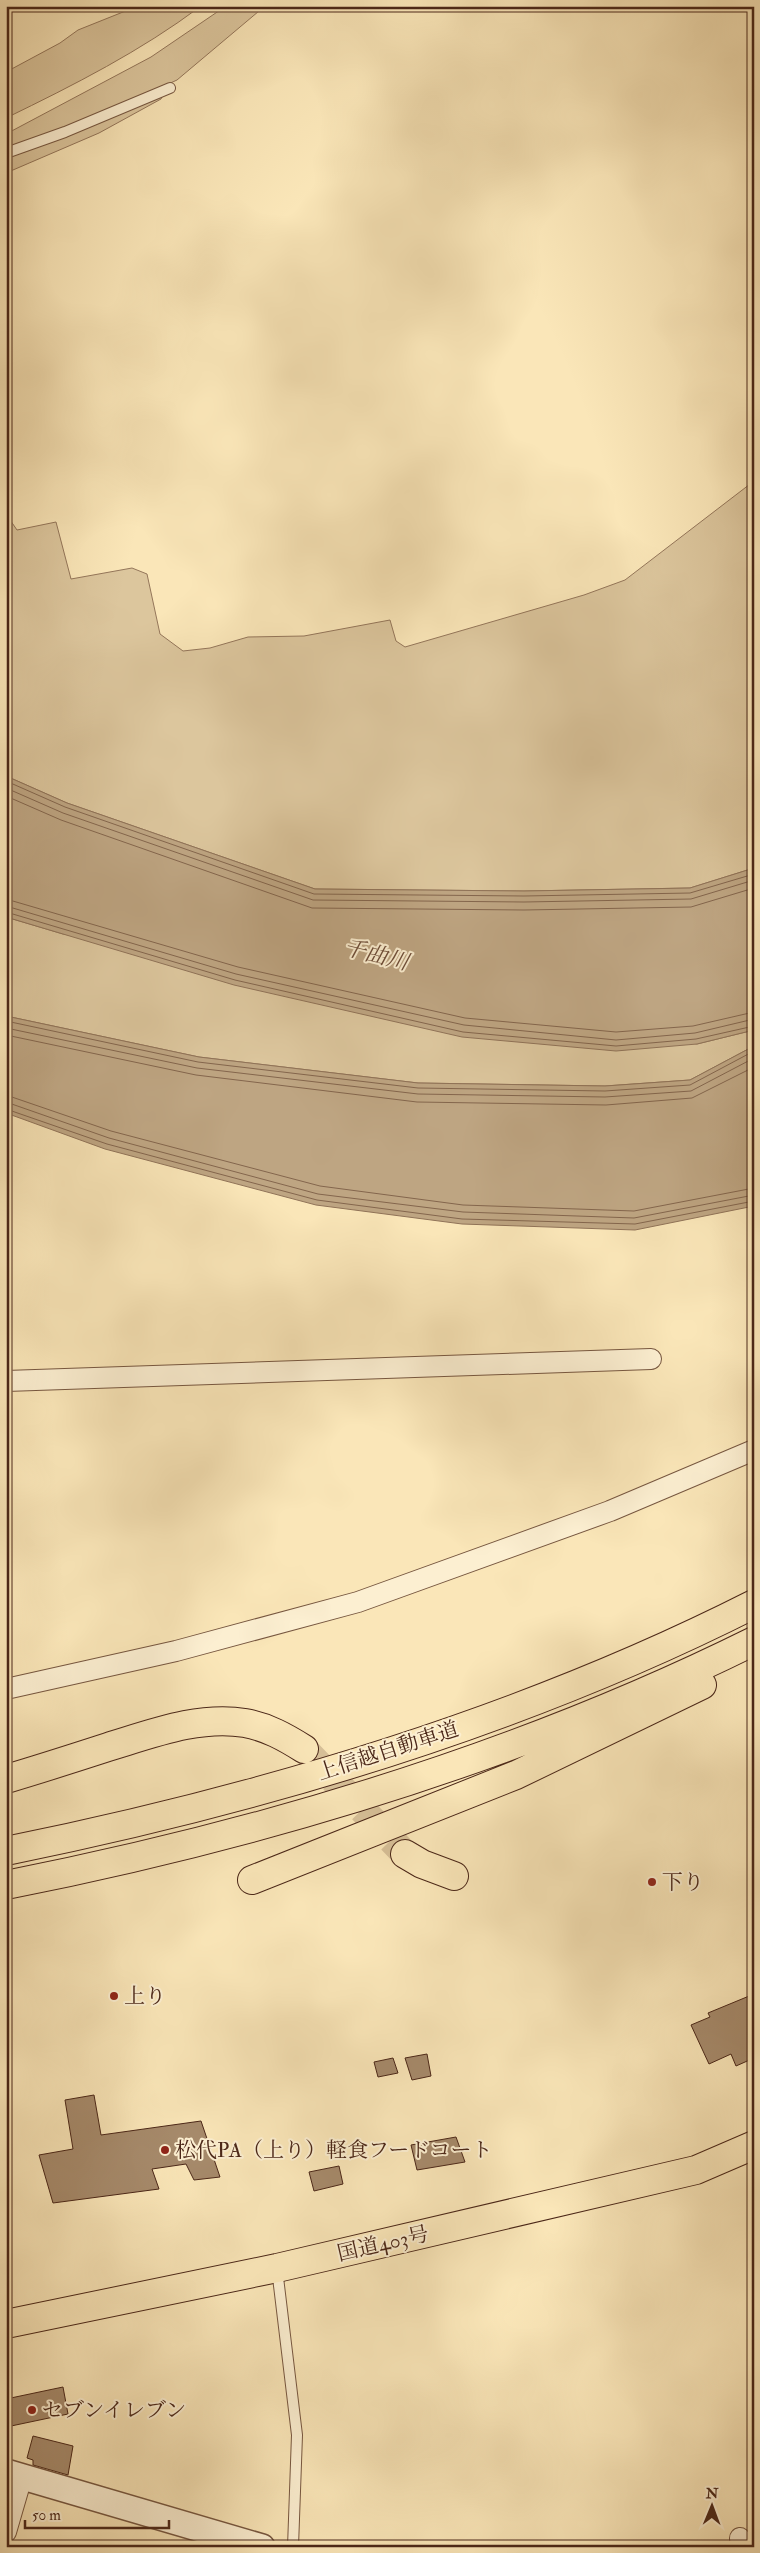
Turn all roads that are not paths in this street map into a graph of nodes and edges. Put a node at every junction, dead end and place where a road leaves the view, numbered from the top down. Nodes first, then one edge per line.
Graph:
1 (170, 88) dead end
2 (6, 153) edge
3 (651, 1359) dead end
4 (6, 1381) edge
5 (754, 1450) edge
6 (754, 1604) edge
7 (754, 1641) edge
8 (754, 1656) edge
9 (6, 1689) edge
10 (304, 1749) tunnel mouth
11 (6, 1780) edge
12 (6, 1851) edge
13 (405, 1854) tunnel mouth
14 (454, 1876) dead end
15 (252, 1880) dead end
16 (6, 1885) edge
17 (754, 2145) edge
18 (277, 2268) junction
19 (6, 2324) edge
20 (14, 2475) edge
21 (6, 2532) edge
22 (262, 2547) edge
23 (293, 2547) edge

1 - 2 lane
3 - 4 street
5 - 9 street
6 - 12 highway, 上信越自動車道
7 - 16 highway, 上信越自動車道
8 - 15 highway
10 - 11 highway
13 - 14 highway
17 - 18 highway, 国道403号
18 - 19 highway, 国道403号
18 - 23 lane
20 - 21 street
20 - 22 street

